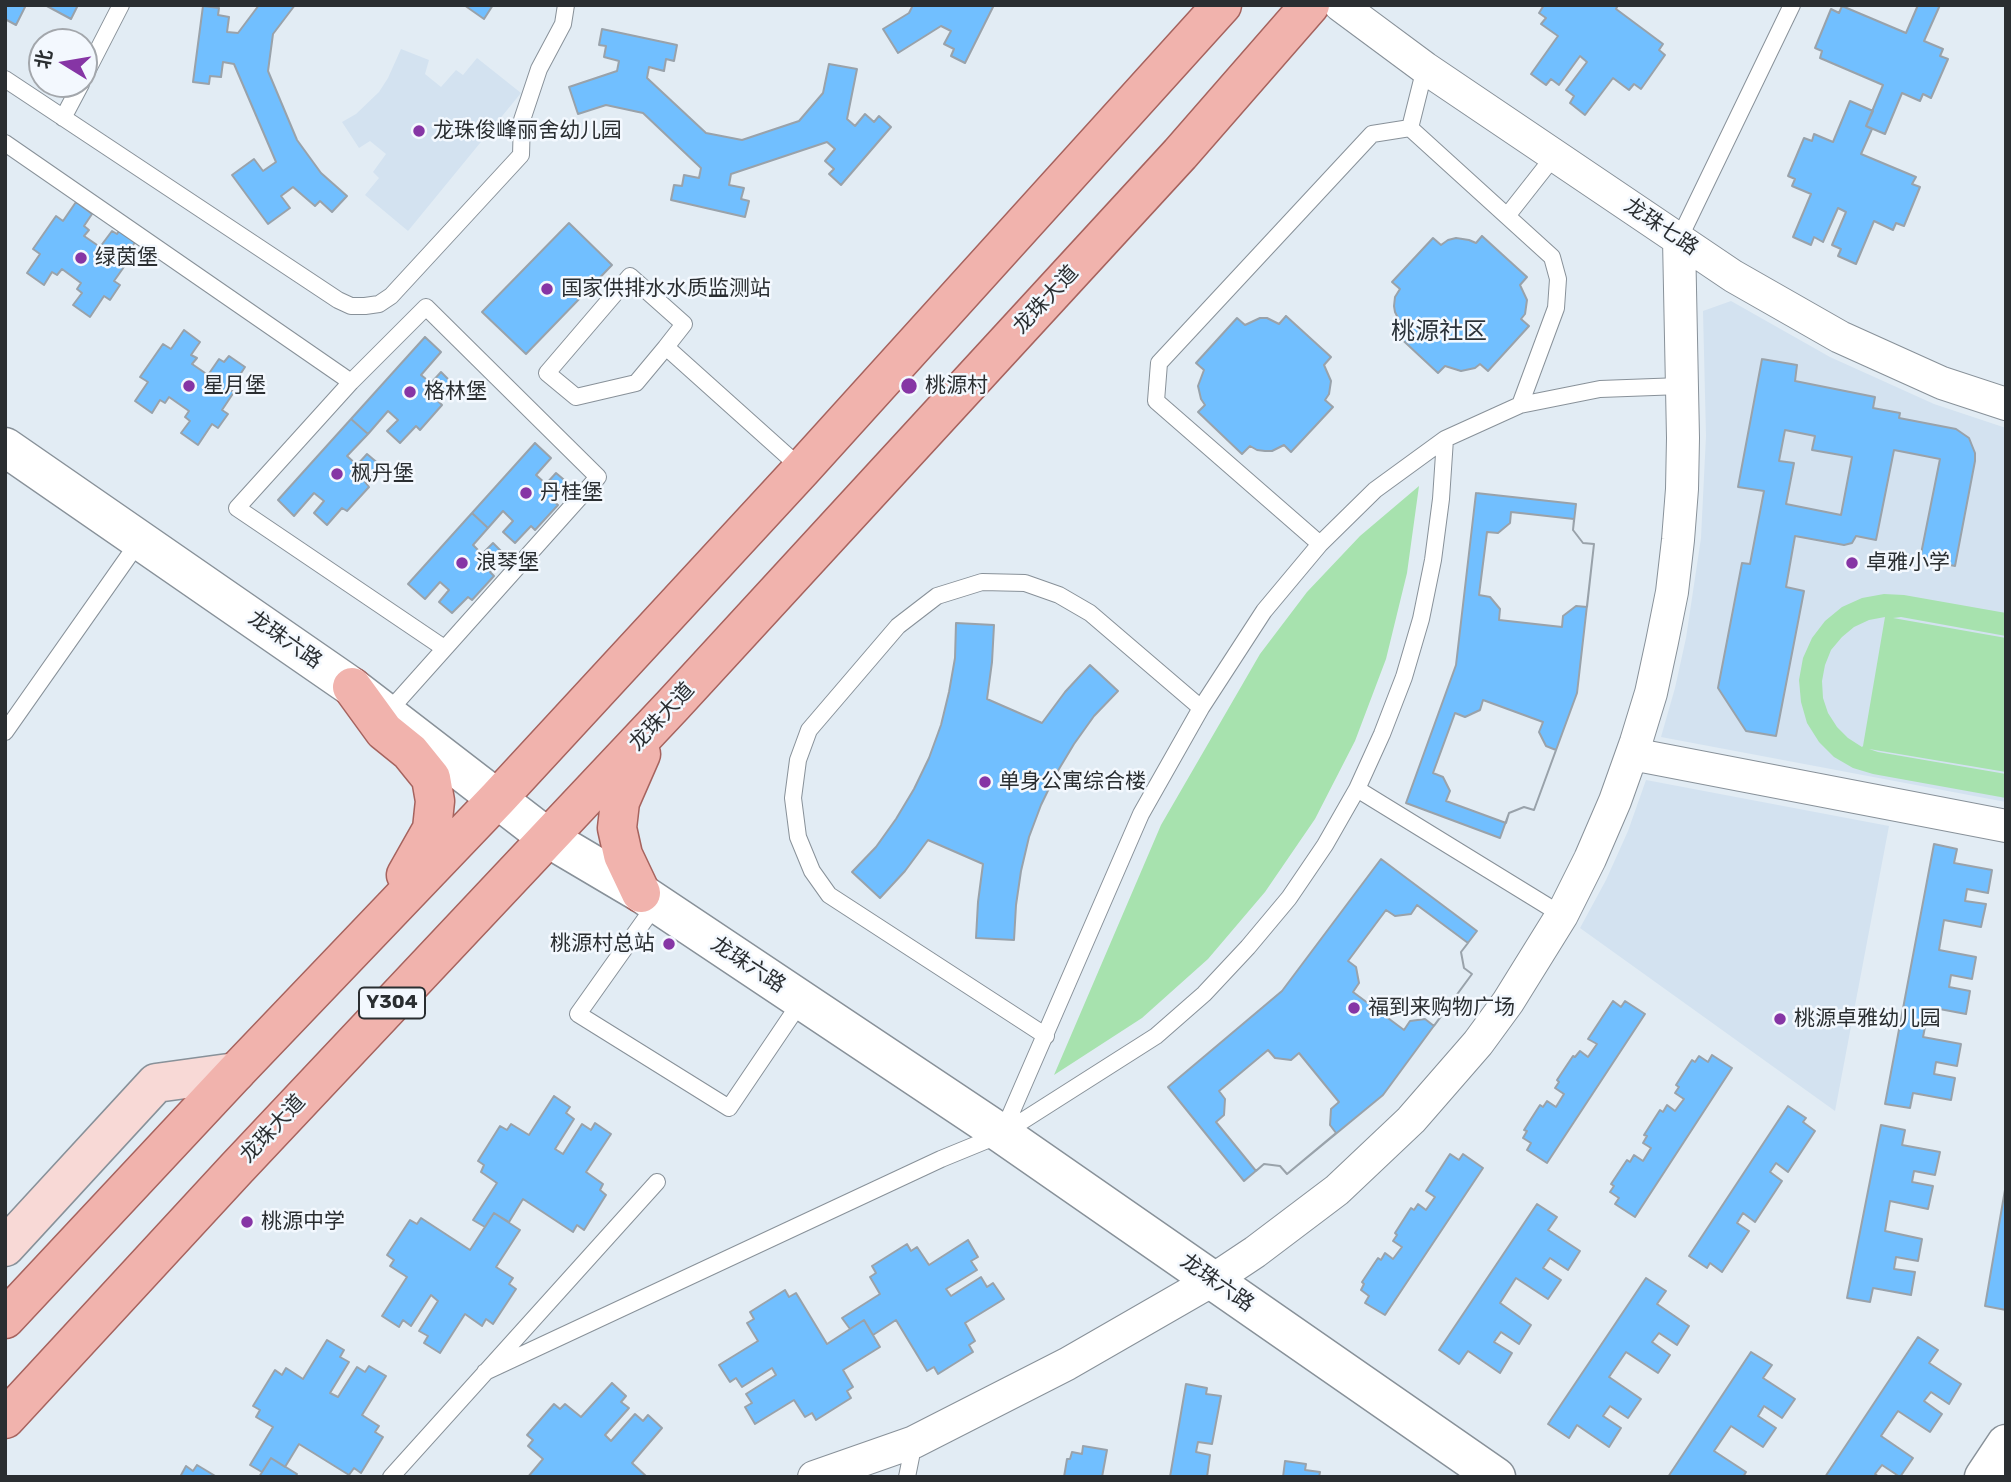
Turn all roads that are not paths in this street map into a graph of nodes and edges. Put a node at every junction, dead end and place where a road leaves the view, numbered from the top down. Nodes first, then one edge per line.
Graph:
1 (121, 5) edge
2 (566, 5) edge
3 (1222, 5) edge
4 (1310, 5) edge
5 (1340, 5) edge
6 (1791, 5) edge
7 (98, 50) edge
8 (1426, 68) junction
9 (5, 79) edge
10 (73, 98) edge
11 (63, 118) junction
12 (1409, 128) junction
13 (5, 144) edge
14 (1555, 155) junction
15 (1507, 216) junction
16 (1679, 239) junction
17 (666, 347) junction
18 (351, 382) junction
19 (1681, 386) junction
20 (2006, 404) edge
21 (1520, 405) junction
22 (1444, 439) junction
23 (5, 447) edge
24 (802, 469) junction
25 (140, 540) junction
26 (1320, 544) junction
27 (444, 648) junction
28 (352, 687) junction
29 (673, 705) junction
30 (1201, 708) junction
31 (387, 713) junction
32 (5, 732) edge
33 (1632, 754) junction
34 (1357, 789) junction
35 (498, 798) junction
36 (2006, 826) edge
37 (548, 838) junction
38 (649, 898) junction
39 (1562, 915) junction
40 (381, 922) junction
41 (802, 1000) junction
42 (1046, 1036) junction
43 (236, 1072) junction
44 (1002, 1135) junction
45 (657, 1182) dead end
46 (5, 1247) edge
47 (1213, 1280) junction
48 (5, 1320) edge
49 (485, 1372) junction
50 (5, 1419) edge
51 (914, 1442) junction
52 (2006, 1444) edge
53 (391, 1477) edge
54 (814, 1477) edge
55 (908, 1477) edge
56 (1496, 1477) edge
57 (1984, 1477) edge

1 - 7 lane
2 - 11 lane
3 - 24 main road
4 - 29 main road, 龙珠大道 / Y304
5 - 8 street, 龙珠七路
6 - 16 lane
8 - 12 lane
8 - 14 street, 龙珠七路
9 - 11 lane
10 - 11 lane
12 - 15 lane
12 - 26 lane
13 - 18 lane
14 - 15 lane
14 - 16 street, 龙珠七路
15 - 21 lane
16 - 19 street
16 - 20 street, 龙珠七路
17 - 17 lane
17 - 24 lane
18 - 27 lane
18 - 27 lane
19 - 21 lane
19 - 33 street
21 - 22 lane
22 - 26 lane
22 - 34 lane
23 - 25 street, 龙珠六路
24 - 35 main road
25 - 28 street, 龙珠六路
25 - 32 lane
26 - 30 lane
27 - 31 lane
28 - 31 street, 龙珠六路
28 - 40 main road
29 - 37 main road, 龙珠大道 / Y304
29 - 38 main road
30 - 42 lane
30 - 42 lane
31 - 35 street, 龙珠六路
33 - 36 street
33 - 39 street
34 - 39 lane
34 - 44 lane
35 - 37 street, 龙珠六路
35 - 40 main road
37 - 38 street, 龙珠六路
37 - 50 main road, 龙珠大道 / Y304
38 - 41 street, 龙珠六路
38 - 41 lane
39 - 47 street
40 - 43 main road
41 - 44 street, 龙珠六路
42 - 44 lane
43 - 46 main road
43 - 48 main road
44 - 47 street, 龙珠六路
44 - 49 lane
45 - 49 lane
47 - 51 street
47 - 56 street, 龙珠六路
49 - 53 lane
51 - 54 street
51 - 55 lane
52 - 57 street

